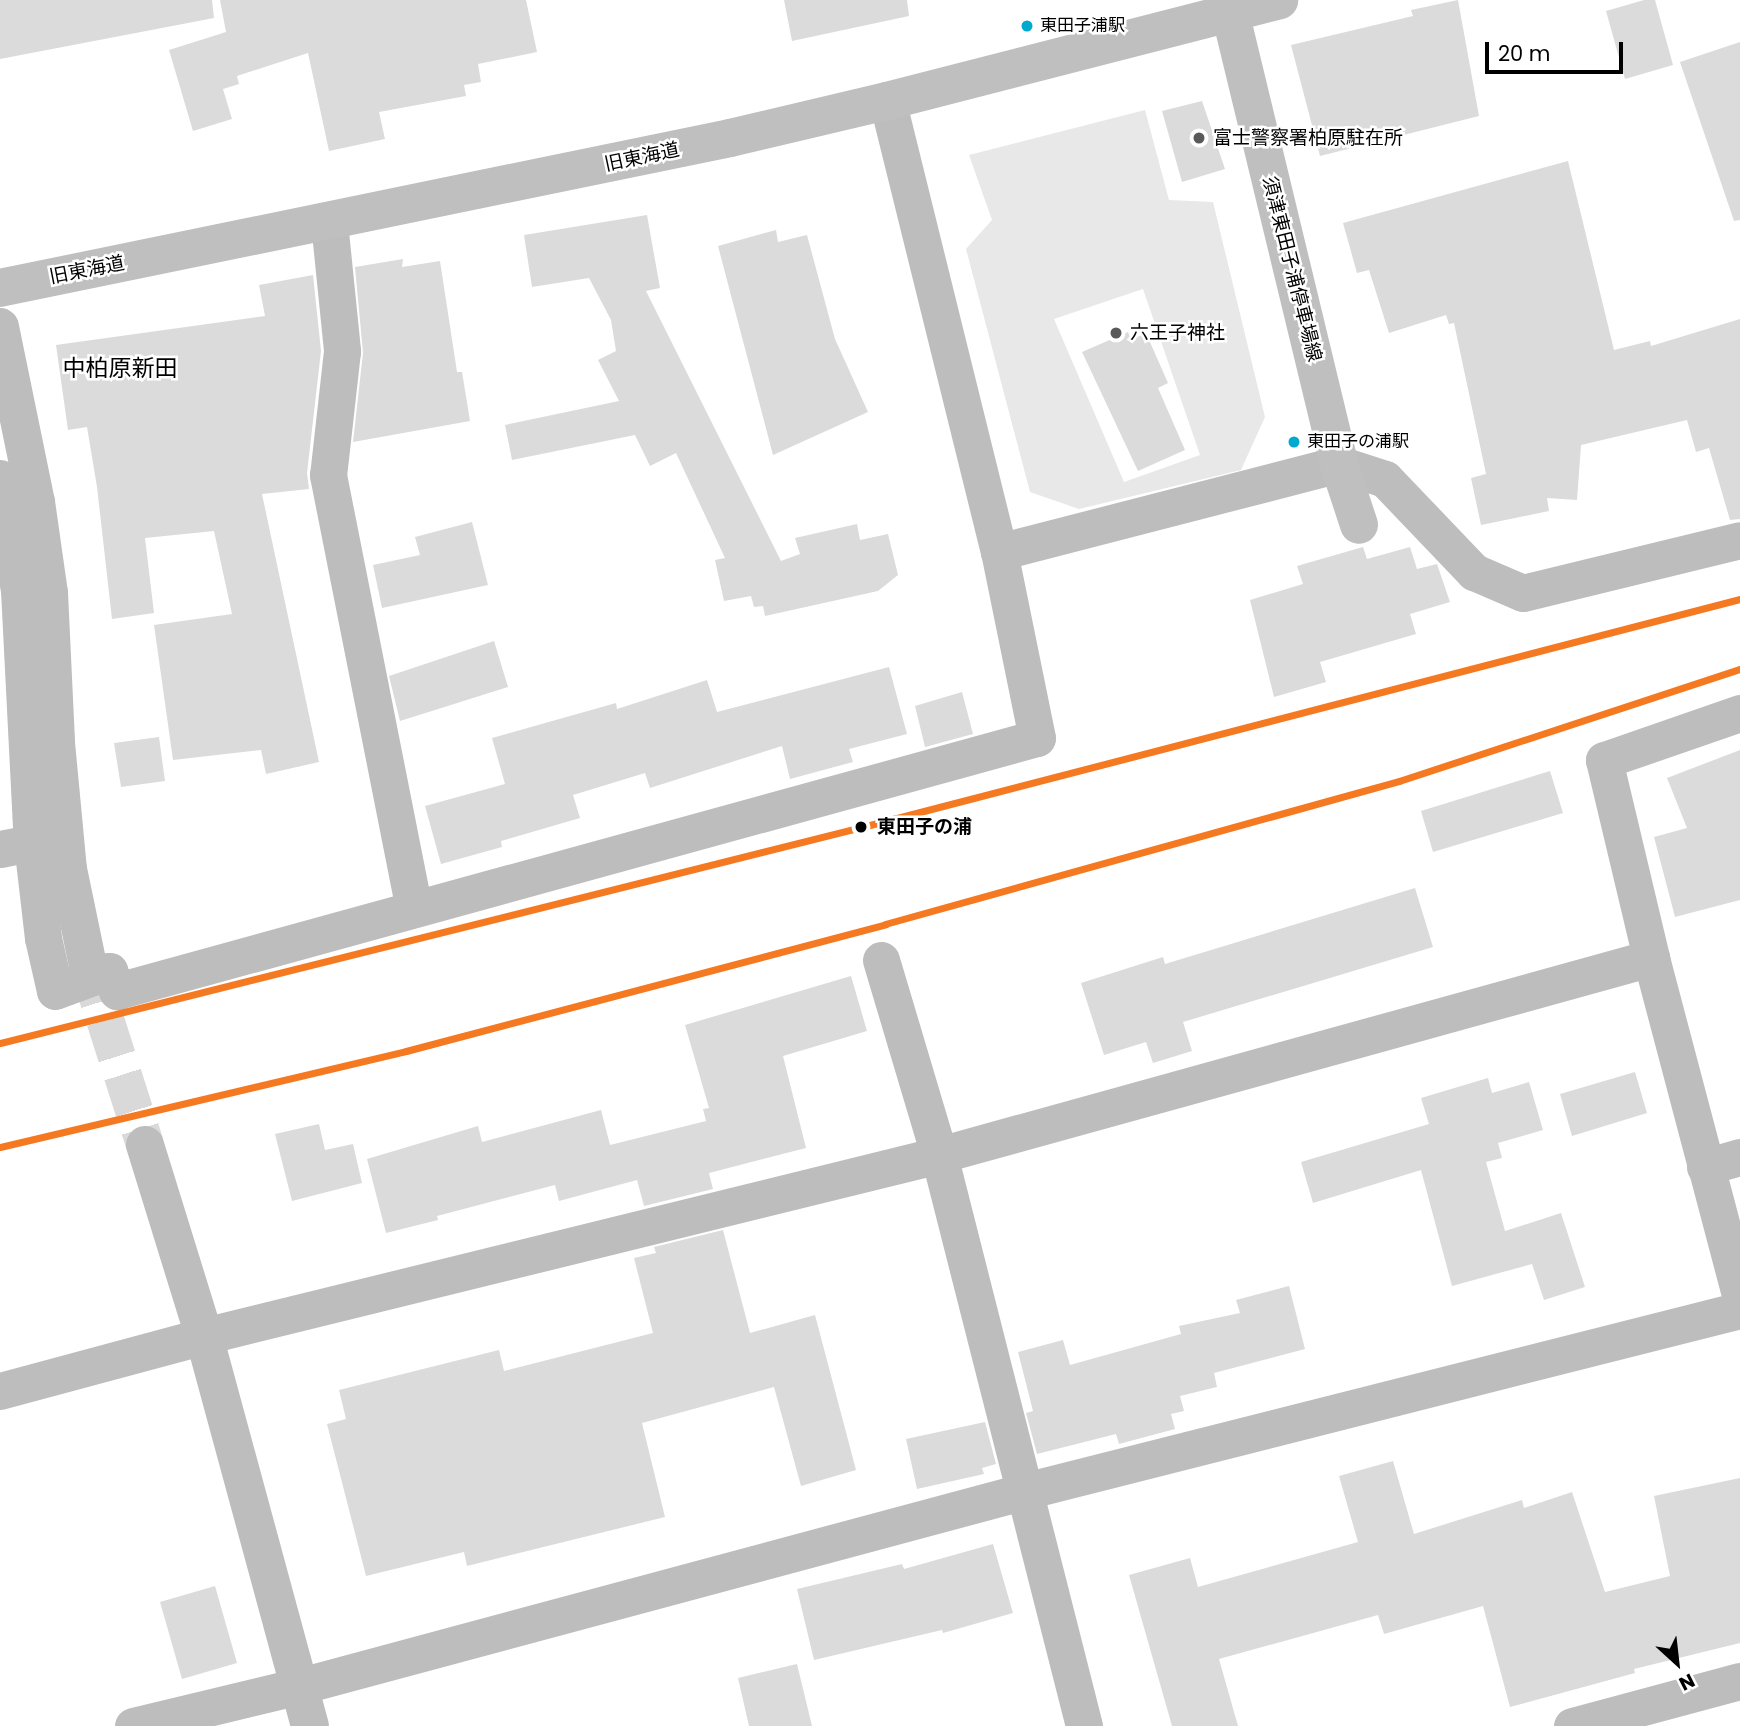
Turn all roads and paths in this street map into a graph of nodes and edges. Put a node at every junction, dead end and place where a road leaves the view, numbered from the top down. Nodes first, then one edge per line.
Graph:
1 (1279, 0) edge
2 (1230, 12) junction
3 (887, 101) junction
4 (328, 222) junction
5 (0, 288) edge
6 (1, 340) edge
7 (1339, 464) junction
8 (0, 478) edge
9 (1359, 524) dead end
10 (1740, 540) edge
11 (999, 552) junction
12 (1740, 712) edge
13 (16, 846) edge
14 (414, 908) junction
15 (1651, 958) junction
16 (881, 960) dead end
17 (88, 966) tunnel mouth
18 (145, 1145) tunnel mouth
19 (939, 1155) junction
20 (1740, 1157) edge
21 (1705, 1167) junction
22 (1740, 1296) edge
23 (1740, 1310) edge
24 (204, 1336) junction
25 (0, 1391) edge
26 (1024, 1492) junction
27 (1740, 1681) edge
28 (300, 1686) junction
29 (134, 1726) edge
30 (310, 1726) edge
31 (1084, 1726) edge
32 (1572, 1726) edge

1 - 2 main road, 旧東海道
2 - 3 main road, 旧東海道
2 - 7 main road, 須津東田子浦停車場線
3 - 4 main road, 旧東海道
3 - 11 street
4 - 5 main road, 旧東海道
4 - 14 street
6 - 17 street
7 - 9 main road, 須津東田子浦停車場線
7 - 10 street
7 - 11 street
8 - 13 street
11 - 14 street
12 - 15 street
13 - 14 street
15 - 19 street
15 - 21 street
16 - 19 street
18 - 24 street
19 - 24 street
19 - 26 street
20 - 21 street
21 - 22 street
23 - 26 street
24 - 25 street
24 - 28 street
26 - 28 street
26 - 31 street
27 - 32 street
28 - 29 street
28 - 30 street

